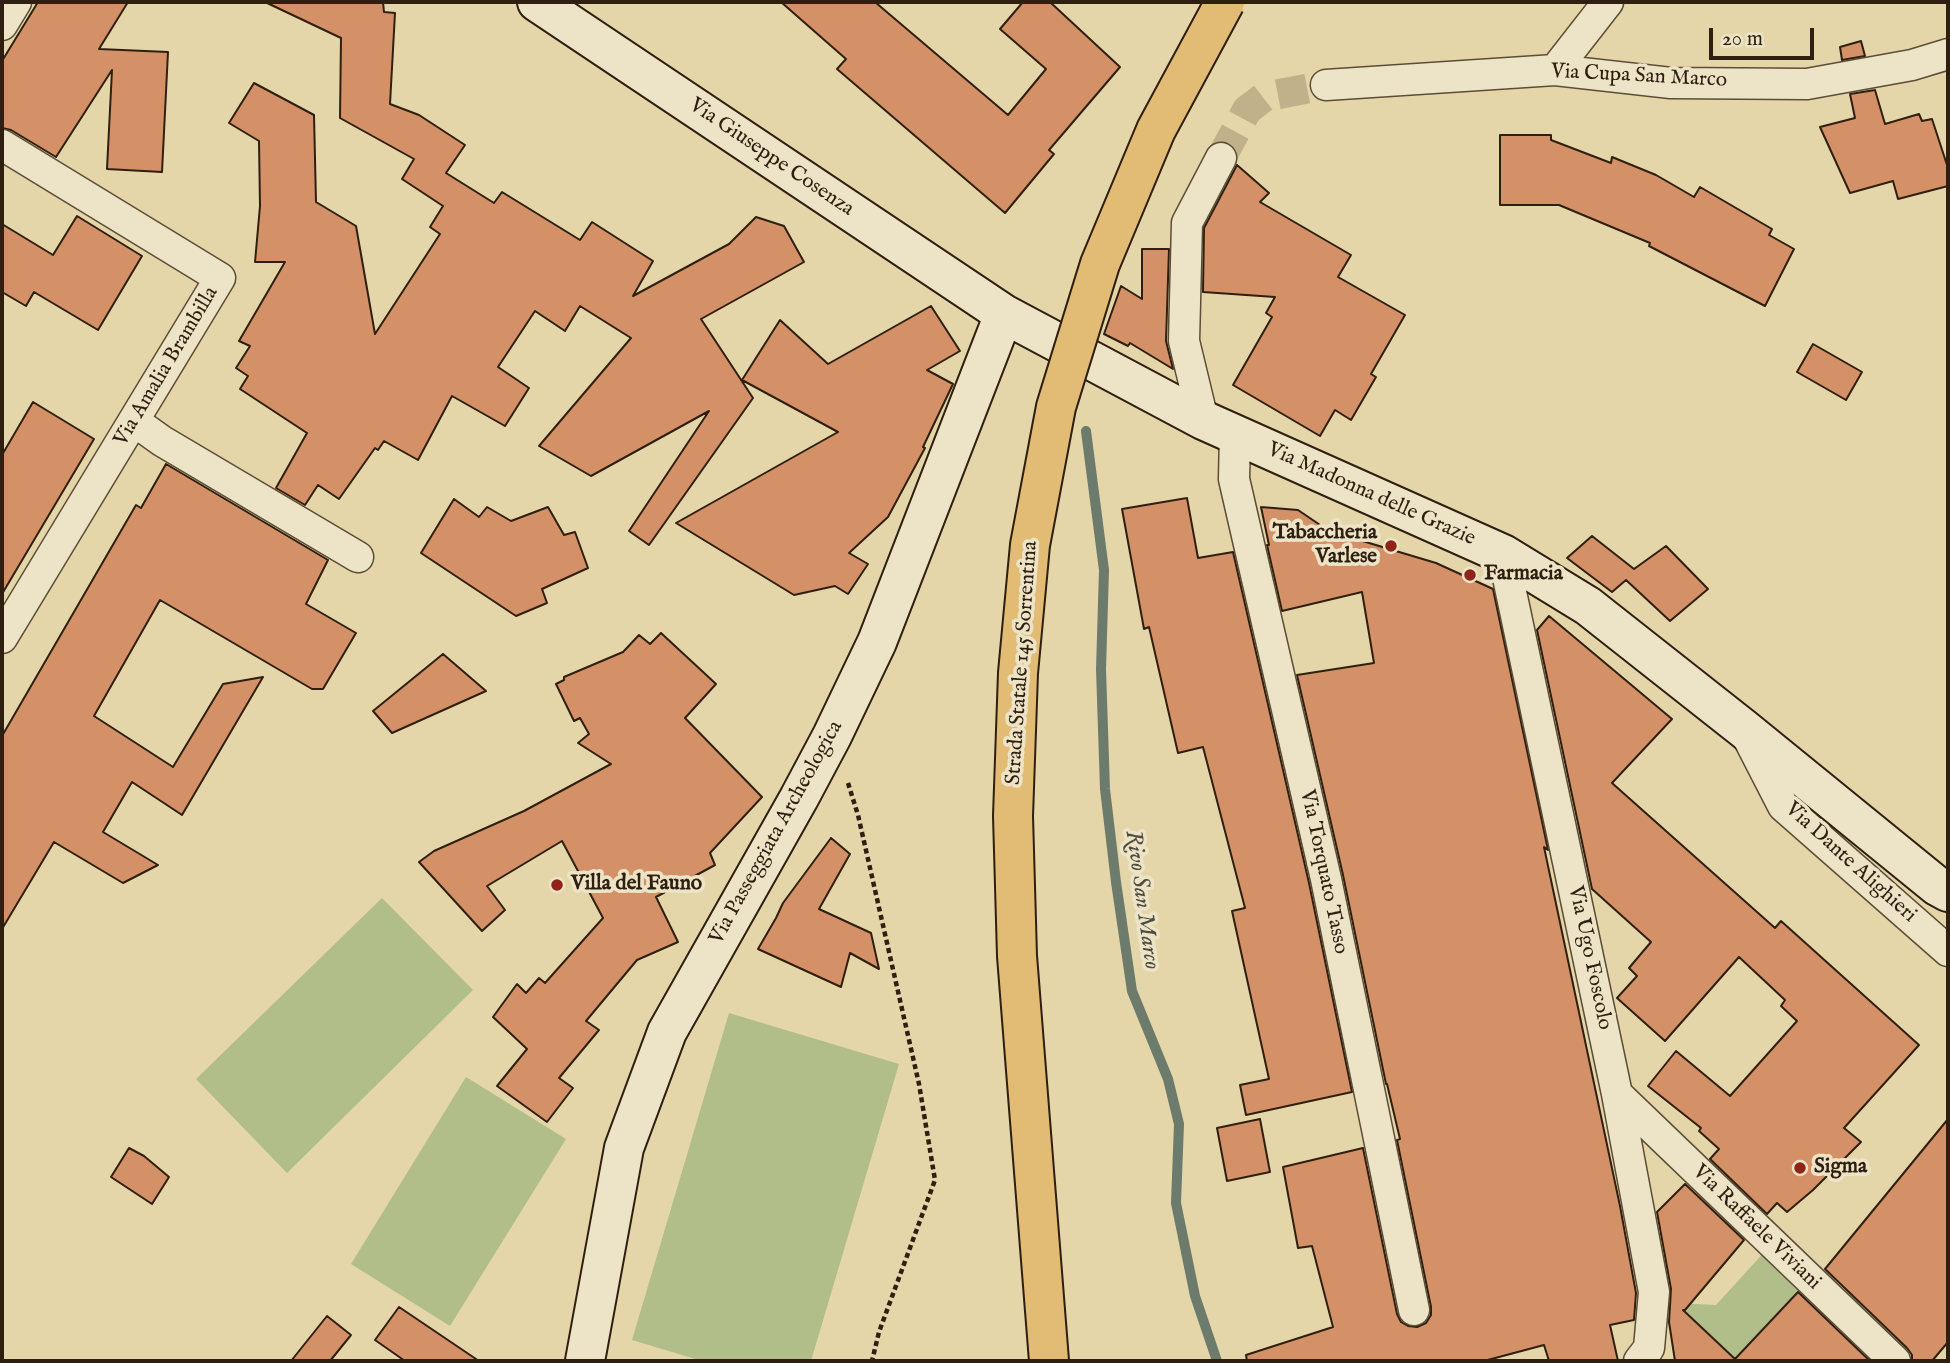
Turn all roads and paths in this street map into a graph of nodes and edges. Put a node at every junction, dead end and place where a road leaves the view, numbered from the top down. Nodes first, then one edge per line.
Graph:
1 (16, 2) edge
2 (537, 2) edge
3 (1225, 2) edge
4 (1608, 2) edge
5 (2, 25) edge
6 (1948, 54) edge
7 (1555, 70) junction
8 (1326, 85) tunnel mouth
9 (2, 145) edge
10 (1221, 158) tunnel mouth
11 (1004, 314) junction
12 (134, 421) junction
13 (1219, 427) junction
14 (1503, 554) junction
15 (358, 557) dead end
16 (2, 638) edge
17 (1744, 729) junction
18 (832, 736) junction
19 (1948, 892) edge
20 (1948, 951) edge
21 (1617, 1094) junction
22 (1414, 1310) dead end
23 (1647, 1357) edge
24 (585, 1361) edge
25 (872, 1361) edge
26 (1049, 1361) edge
27 (1895, 1361) edge

1 - 5 street
2 - 11 main road, Via Giuseppe Cosenza
3 - 26 highway, Strada Statale 145 Sorrentina, bridge
4 - 7 street
6 - 7 street, Via Cupa San Marco
7 - 8 street, Via Cupa San Marco
9 - 12 street, Via Amalia Brambilla
10 - 13 street
11 - 13 main road, Via Madonna delle Grazie
11 - 18 main road, Via Passeggiata Archeologica
12 - 15 street
12 - 16 street, Via Amalia Brambilla
13 - 14 main road, Via Madonna delle Grazie
13 - 22 street, Via Torquato Tasso
14 - 17 main road, Via Madonna delle Grazie
14 - 21 street, Via Ugo Foscolo
17 - 19 main road, Via Madonna delle Grazie
17 - 20 street, Via Dante Alighieri
18 - 24 main road, Via Passeggiata Archeologica
18 - 25 path
21 - 23 street, Via Ugo Foscolo
21 - 27 street, Via Raffaele Viviani

